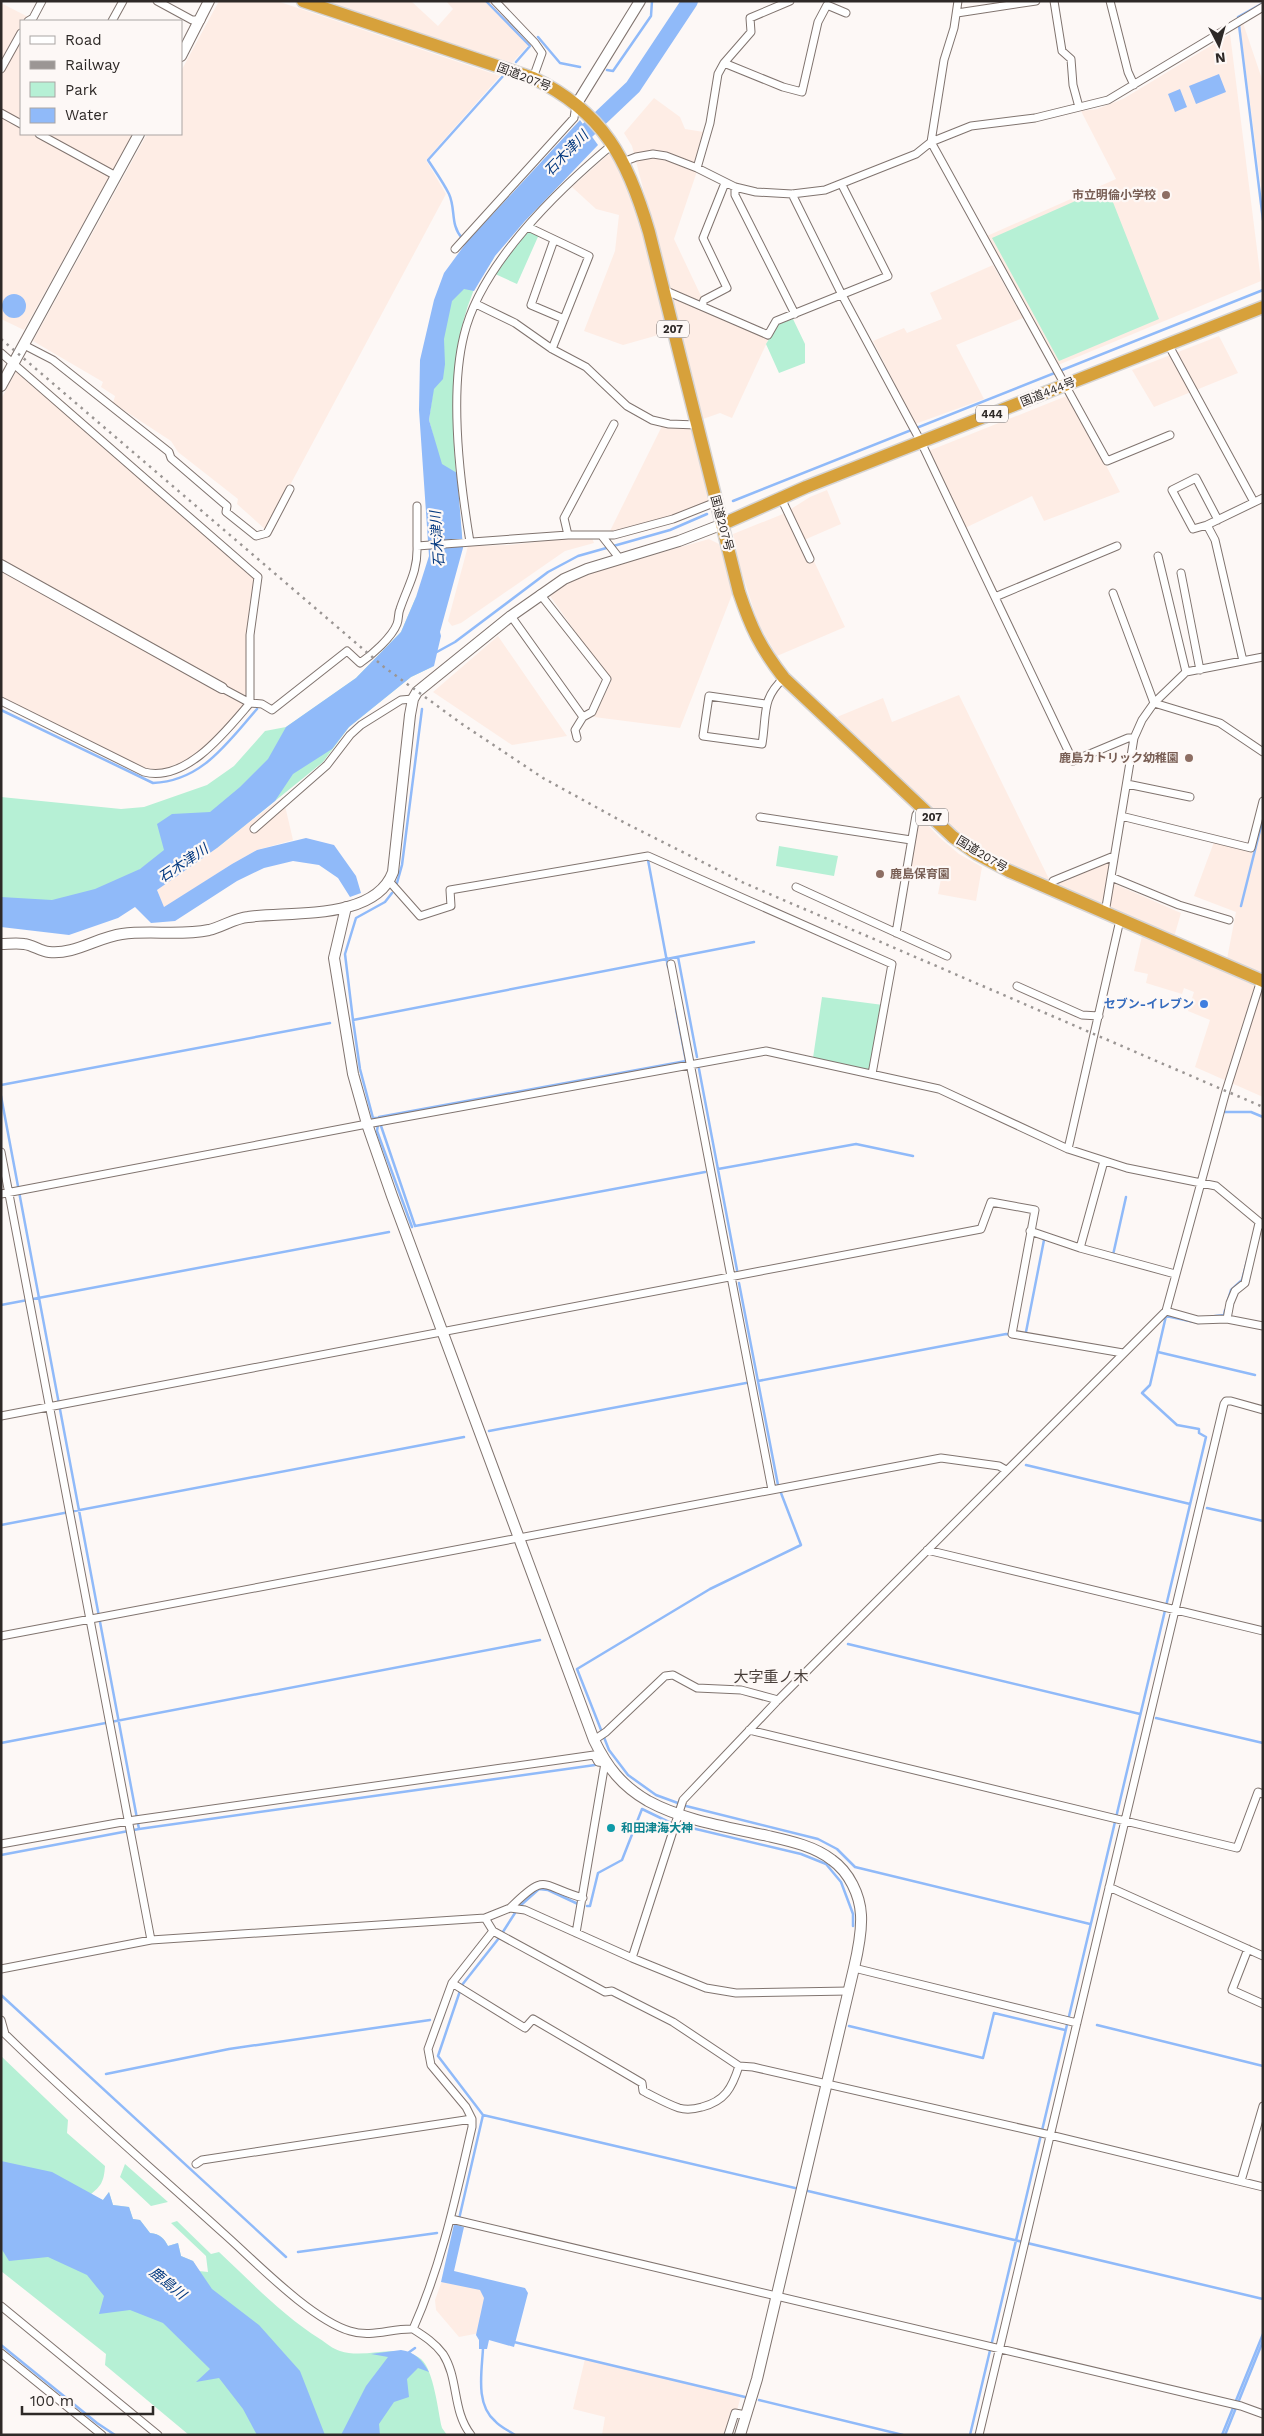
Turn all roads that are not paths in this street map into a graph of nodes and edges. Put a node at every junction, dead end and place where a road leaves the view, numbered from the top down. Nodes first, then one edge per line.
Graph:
1 (42, 1) edge
2 (123, 1) edge
3 (157, 1) edge
4 (210, 1) edge
5 (303, 1) edge
6 (495, 1) edge
7 (640, 1) edge
8 (790, 1) edge
9 (958, 1) edge
10 (1036, 1) edge
11 (1054, 1) edge
12 (1110, 1) edge
13 (1263, 7) edge
14 (846, 13) dead end
15 (957, 13) junction
16 (30, 20) edge
17 (113, 20) edge
18 (201, 20) junction
19 (20, 35) edge
20 (182, 54) edge
21 (724, 62) junction
22 (1, 69) edge
23 (533, 78) junction
24 (1134, 85) junction
25 (1078, 107) junction
26 (581, 109) junction
27 (1, 113) edge
28 (20, 123) edge
29 (41, 135) edge
30 (138, 135) edge
31 (611, 141) junction
32 (930, 142) junction
33 (623, 162) junction
34 (697, 168) junction
35 (116, 176) junction
36 (725, 183) junction
37 (842, 185) junction
38 (735, 187) junction
39 (792, 194) junction
40 (528, 227) junction
41 (554, 240) junction
42 (455, 250) dead end
43 (664, 290) junction
44 (842, 295) junction
45 (476, 304) junction
46 (702, 306) junction
47 (1263, 307) edge
48 (794, 314) junction
49 (564, 319) junction
50 (1168, 344) junction
51 (24, 345) junction
52 (552, 349) junction
53 (1, 353) edge
54 (14, 363) junction
55 (1062, 381) junction
56 (1, 386) edge
57 (614, 424) dead end
58 (697, 425) junction
59 (1170, 436) dead end
60 (918, 438) junction
61 (290, 489) dead end
62 (781, 498) junction
63 (1263, 498) edge
64 (716, 502) junction
65 (1254, 502) junction
66 (417, 506) dead end
67 (1218, 520) junction
68 (723, 524) junction
69 (1208, 525) junction
70 (568, 535) junction
71 (603, 538) junction
72 (468, 542) junction
73 (417, 546) junction
74 (1117, 546) dead end
75 (1158, 556) dead end
76 (618, 557) junction
77 (810, 559) dead end
78 (1, 565) edge
79 (1181, 573) dead end
80 (1114, 593) dead end
81 (540, 594) junction
82 (995, 597) junction
83 (511, 616) junction
84 (1263, 657) edge
85 (1243, 661) junction
86 (1200, 670) junction
87 (1186, 672) junction
88 (784, 678) junction
89 (222, 688) joint
90 (413, 699) junction
91 (1, 701) edge
92 (250, 704) junction
93 (765, 704) junction
94 (1154, 704) junction
95 (583, 718) junction
96 (577, 738) dead end
97 (1134, 738) junction
98 (1263, 752) edge
99 (1127, 784) junction
100 (1190, 797) dead end
101 (1263, 801) edge
102 (921, 807) junction
103 (1121, 816) junction
104 (760, 817) dead end
105 (254, 829) dead end
106 (911, 840) junction
107 (1114, 856) junction
108 (1111, 877) junction
109 (389, 881) junction
110 (796, 887) dead end
111 (1050, 890) junction
112 (346, 907) junction
113 (1105, 914) junction
114 (1120, 920) junction
115 (1229, 920) dead end
116 (896, 933) junction
117 (1, 944) edge
118 (947, 956) dead end
119 (671, 964) dead end
120 (1262, 981) edge
121 (1017, 986) dead end
122 (1099, 1016) junction
123 (690, 1064) junction
124 (872, 1074) junction
125 (367, 1124) junction
126 (1068, 1149) junction
127 (1, 1152) edge
128 (1104, 1160) junction
129 (1200, 1183) junction
130 (5, 1193) edge
131 (1261, 1224) edge
132 (1030, 1231) junction
133 (1080, 1248) junction
134 (1175, 1274) junction
135 (731, 1277) junction
136 (1166, 1311) junction
137 (1227, 1319) junction
138 (1263, 1326) edge
139 (442, 1331) junction
140 (1123, 1354) junction
141 (50, 1407) junction
142 (1263, 1410) edge
143 (1, 1416) edge
144 (1006, 1470) junction
145 (772, 1490) junction
146 (519, 1538) junction
147 (927, 1550) junction
148 (1172, 1609) junction
149 (90, 1619) junction
150 (1263, 1631) edge
151 (1, 1636) edge
152 (778, 1700) junction
153 (749, 1730) junction
154 (600, 1736) junction
155 (605, 1763) junction
156 (1263, 1794) edge
157 (680, 1807) junction
158 (1122, 1822) junction
159 (128, 1823) junction
160 (1, 1844) edge
161 (1109, 1887) junction
162 (583, 1898) junction
163 (510, 1908) junction
164 (485, 1918) junction
165 (495, 1932) junction
166 (576, 1933) junction
167 (151, 1940) junction
168 (1248, 1949) junction
169 (1263, 1956) edge
170 (632, 1958) junction
171 (854, 1968) junction
172 (1, 1969) edge
173 (458, 1987) junction
174 (849, 1991) junction
175 (1263, 2004) edge
176 (1, 2020) edge
177 (1075, 2023) junction
178 (3, 2032) edge
179 (739, 2066) junction
180 (826, 2084) junction
181 (1263, 2106) edge
182 (472, 2119) junction
183 (1048, 2134) junction
184 (196, 2164) dead end
185 (1241, 2181) junction
186 (1263, 2187) edge
187 (451, 2219) junction
188 (777, 2295) junction
189 (1, 2306) edge
190 (413, 2329) junction
191 (999, 2348) junction
192 (1, 2353) edge
193 (1263, 2414) edge
194 (746, 2415) junction
195 (102, 2435) edge
196 (158, 2435) edge
197 (472, 2435) edge
198 (728, 2435) edge
199 (740, 2435) edge
200 (980, 2435) edge

1 - 16 street
2 - 17 street
3 - 18 street
4 - 18 street
5 - 23 highway, 国道207号 / 207
6 - 23 street
7 - 26 street
8 - 21 street
9 - 15 street
10 - 15 street
11 - 25 street
12 - 24 street
13 - 24 street
14 - 21 street
15 - 32 street
18 - 20 street
19 - 22 street
21 - 34 street
23 - 26 highway, 国道207号 / 207
24 - 25 street
25 - 32 street
26 - 31 highway, 国道207号 / 207
26 - 42 street
27 - 28 street
29 - 35 street
30 - 35 street
31 - 33 highway, 国道207号 / 207
31 - 40 street
32 - 37 street
32 - 55 street
33 - 34 street
33 - 43 highway, 国道207号 / 207
34 - 36 street
35 - 51 street
36 - 38 street
36 - 46 street
37 - 39 street
37 - 44 street
38 - 39 street
38 - 48 street
39 - 44 street
40 - 41 street
40 - 45 street
41 - 49 street
41 - 49 street
43 - 46 street
43 - 58 highway, 国道207号 / 207
44 - 48 street
44 - 60 street
45 - 52 street
45 - 72 street
46 - 48 street
47 - 50 highway, 国道444号 / 444
49 - 52 street
50 - 55 highway, 国道444号 / 444
50 - 65 street
51 - 54 street
51 - 61 street
52 - 58 street
53 - 54 street
54 - 56 street
54 - 92 street
55 - 59 street
55 - 60 highway, 国道444号 / 444
57 - 70 street
58 - 64 highway, 国道207号 / 207
60 - 62 highway, 国道444号 / 444
60 - 82 street
62 - 68 highway, 国道444号 / 444
62 - 77 street
63 - 65 street
64 - 68 highway, 国道207号 / 207
64 - 71 street
65 - 67 street
66 - 73 street
67 - 69 street
67 - 69 street
68 - 76 street
68 - 88 highway, 国道207号 / 207
69 - 85 street
70 - 71 street
70 - 72 street
71 - 76 street
72 - 73 street
73 - 92 street
74 - 82 street
75 - 87 street
76 - 81 street
78 - 89 street
79 - 86 street
80 - 94 street
81 - 83 street
81 - 95 street
82 - 97 street
83 - 90 street
83 - 95 street
84 - 85 street
85 - 86 street
86 - 87 street
87 - 94 street
88 - 93 street
88 - 102 highway, 国道207号 / 207
89 - 92 street
90 - 105 street
90 - 109 street
91 - 92 street
93 - 93 street
94 - 97 street
94 - 98 street
95 - 96 street
97 - 99 street
99 - 100 street
99 - 103 street
101 - 103 street
102 - 106 street
102 - 111 highway, 国道207号 / 207
103 - 107 street
104 - 106 street
106 - 116 street
107 - 108 street
107 - 111 street
108 - 113 street
108 - 115 street
109 - 112 street
109 - 124 street
110 - 116 street
111 - 113 highway, 国道207号 / 207
112 - 117 street
112 - 125 street
113 - 114 highway, 国道207号 / 207
114 - 120 highway, 国道207号 / 207
114 - 122 street
116 - 118 street
119 - 123 street
120 - 129 street
121 - 122 street
122 - 126 street
123 - 124 street
123 - 125 street
123 - 135 street
124 - 126 street
125 - 130 street
125 - 139 street
126 - 128 street
127 - 130 street
128 - 129 street
128 - 133 street
129 - 131 street
129 - 134 street
130 - 141 street
131 - 137 street
132 - 133 street
132 - 135 street
132 - 140 street
133 - 134 street
134 - 136 street
135 - 139 street
135 - 145 street
136 - 137 street
136 - 140 street
137 - 138 street
139 - 141 street
139 - 146 street
140 - 144 street
141 - 143 street
141 - 149 street
142 - 148 street
144 - 145 street
144 - 147 street
145 - 146 street
146 - 149 street
146 - 154 street
147 - 148 street
147 - 152 street
148 - 150 street
148 - 158 street
149 - 151 street
149 - 159 street
152 - 153 street
152 - 154 street
153 - 157 street
153 - 158 street
154 - 155 street
155 - 157 street
155 - 159 street
155 - 162 street
156 - 158 street
157 - 170 street
157 - 171 street
158 - 161 street
159 - 160 street
159 - 167 street
161 - 168 street
161 - 177 street
162 - 163 street
162 - 166 street
163 - 164 street
163 - 166 street
164 - 165 street
164 - 167 street
165 - 173 street
165 - 179 street
166 - 170 street
167 - 172 street
168 - 169 street
168 - 175 street
170 - 174 street
171 - 174 street
171 - 177 street
173 - 179 street
173 - 182 street
174 - 180 street
176 - 178 street
177 - 183 street
178 - 190 street
179 - 180 street
180 - 183 street
180 - 188 street
181 - 185 street
182 - 184 street
182 - 187 street
183 - 185 street
183 - 191 street
185 - 186 street
187 - 188 street
187 - 190 street
188 - 191 street
188 - 194 street
189 - 196 street
190 - 197 street
191 - 193 street
191 - 200 street
192 - 195 street
194 - 198 street
194 - 199 street

